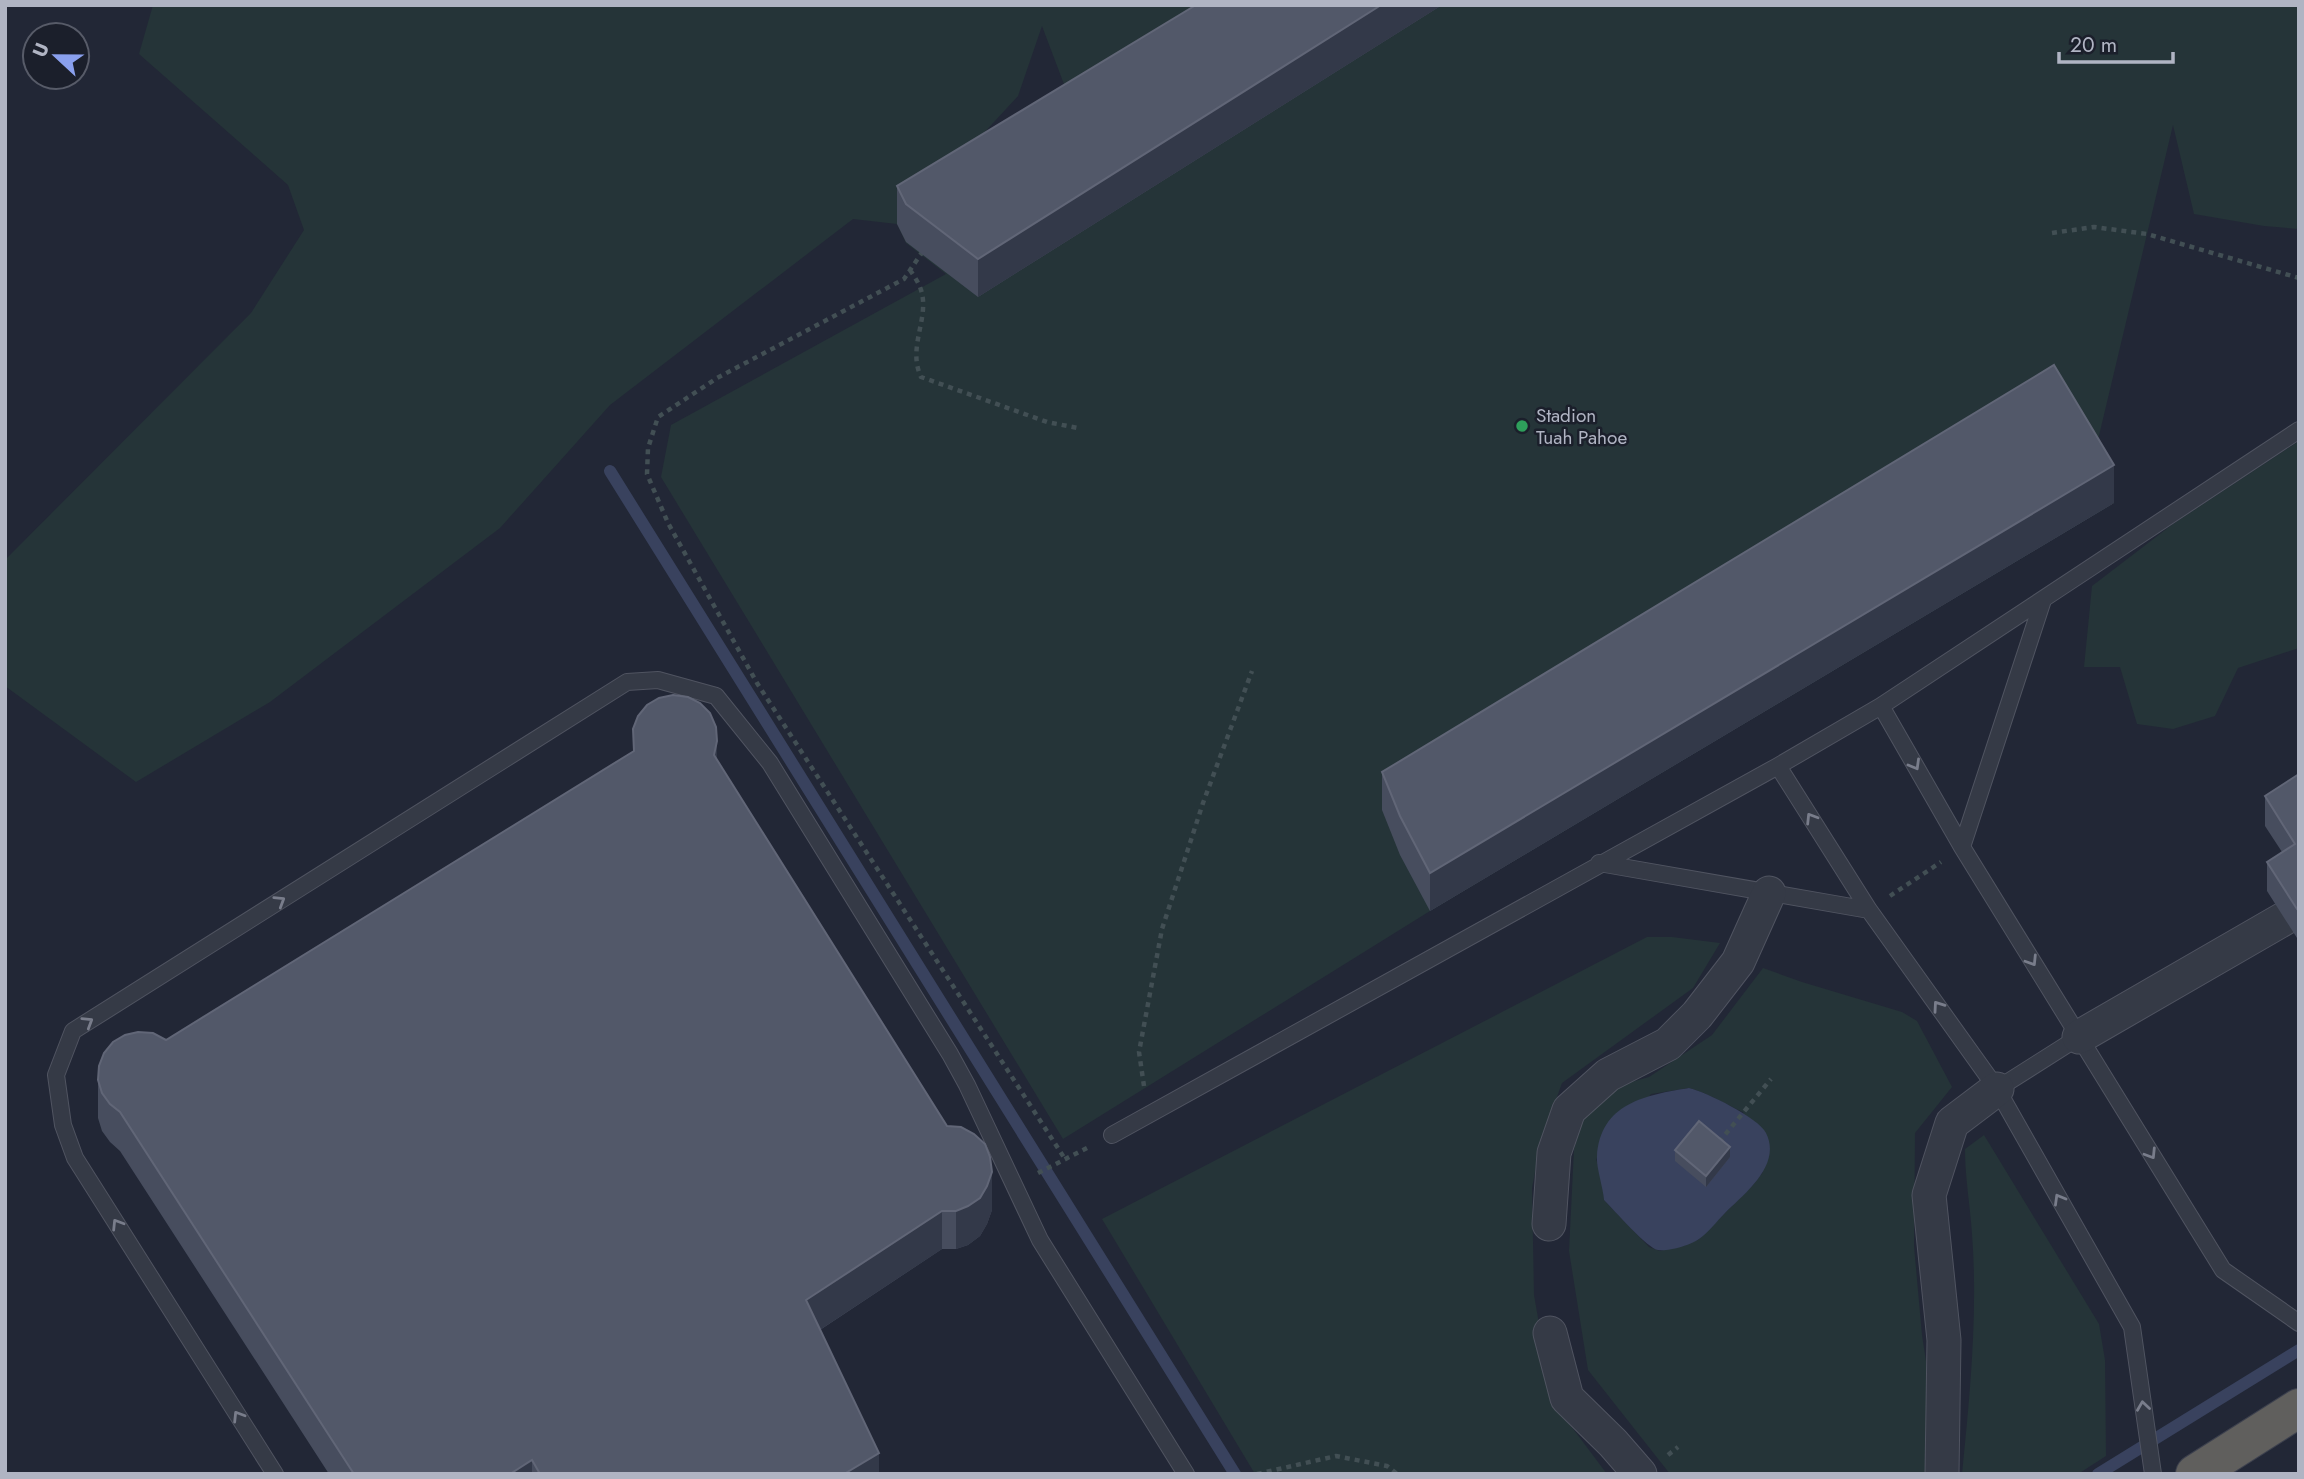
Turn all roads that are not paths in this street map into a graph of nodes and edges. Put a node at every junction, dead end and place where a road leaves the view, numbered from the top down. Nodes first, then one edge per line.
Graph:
1 (2299, 430) edge
2 (2043, 600) junction
3 (1881, 706) junction
4 (1778, 766) junction
5 (1962, 848) junction
6 (1599, 863) junction
7 (1769, 893) junction
8 (1869, 910) junction
9 (2299, 910) edge
10 (2079, 1037) junction
11 (1997, 1089) junction
12 (1112, 1135) dead end
13 (1549, 1223) dead end
14 (2299, 1323) edge
15 (1550, 1333) dead end
16 (2299, 1408) edge
17 (275, 1474) edge
18 (1186, 1474) edge
19 (1640, 1474) edge
20 (1942, 1474) edge
21 (2153, 1474) edge
22 (2195, 1474) edge

1 - 2 lane
2 - 3 lane
2 - 5 lane
3 - 4 lane
3 -> 5 lane
4 - 6 lane
8 -> 4 lane
5 -> 10 lane
6 - 7 lane
6 - 12 lane
7 - 8 lane
7 - 13 street
11 -> 8 lane
9 - 10 street
10 - 11 lane
10 -> 14 lane
11 - 20 street
21 -> 11 lane
15 - 19 street
16 - 22 highway
17 -> 18 lane

